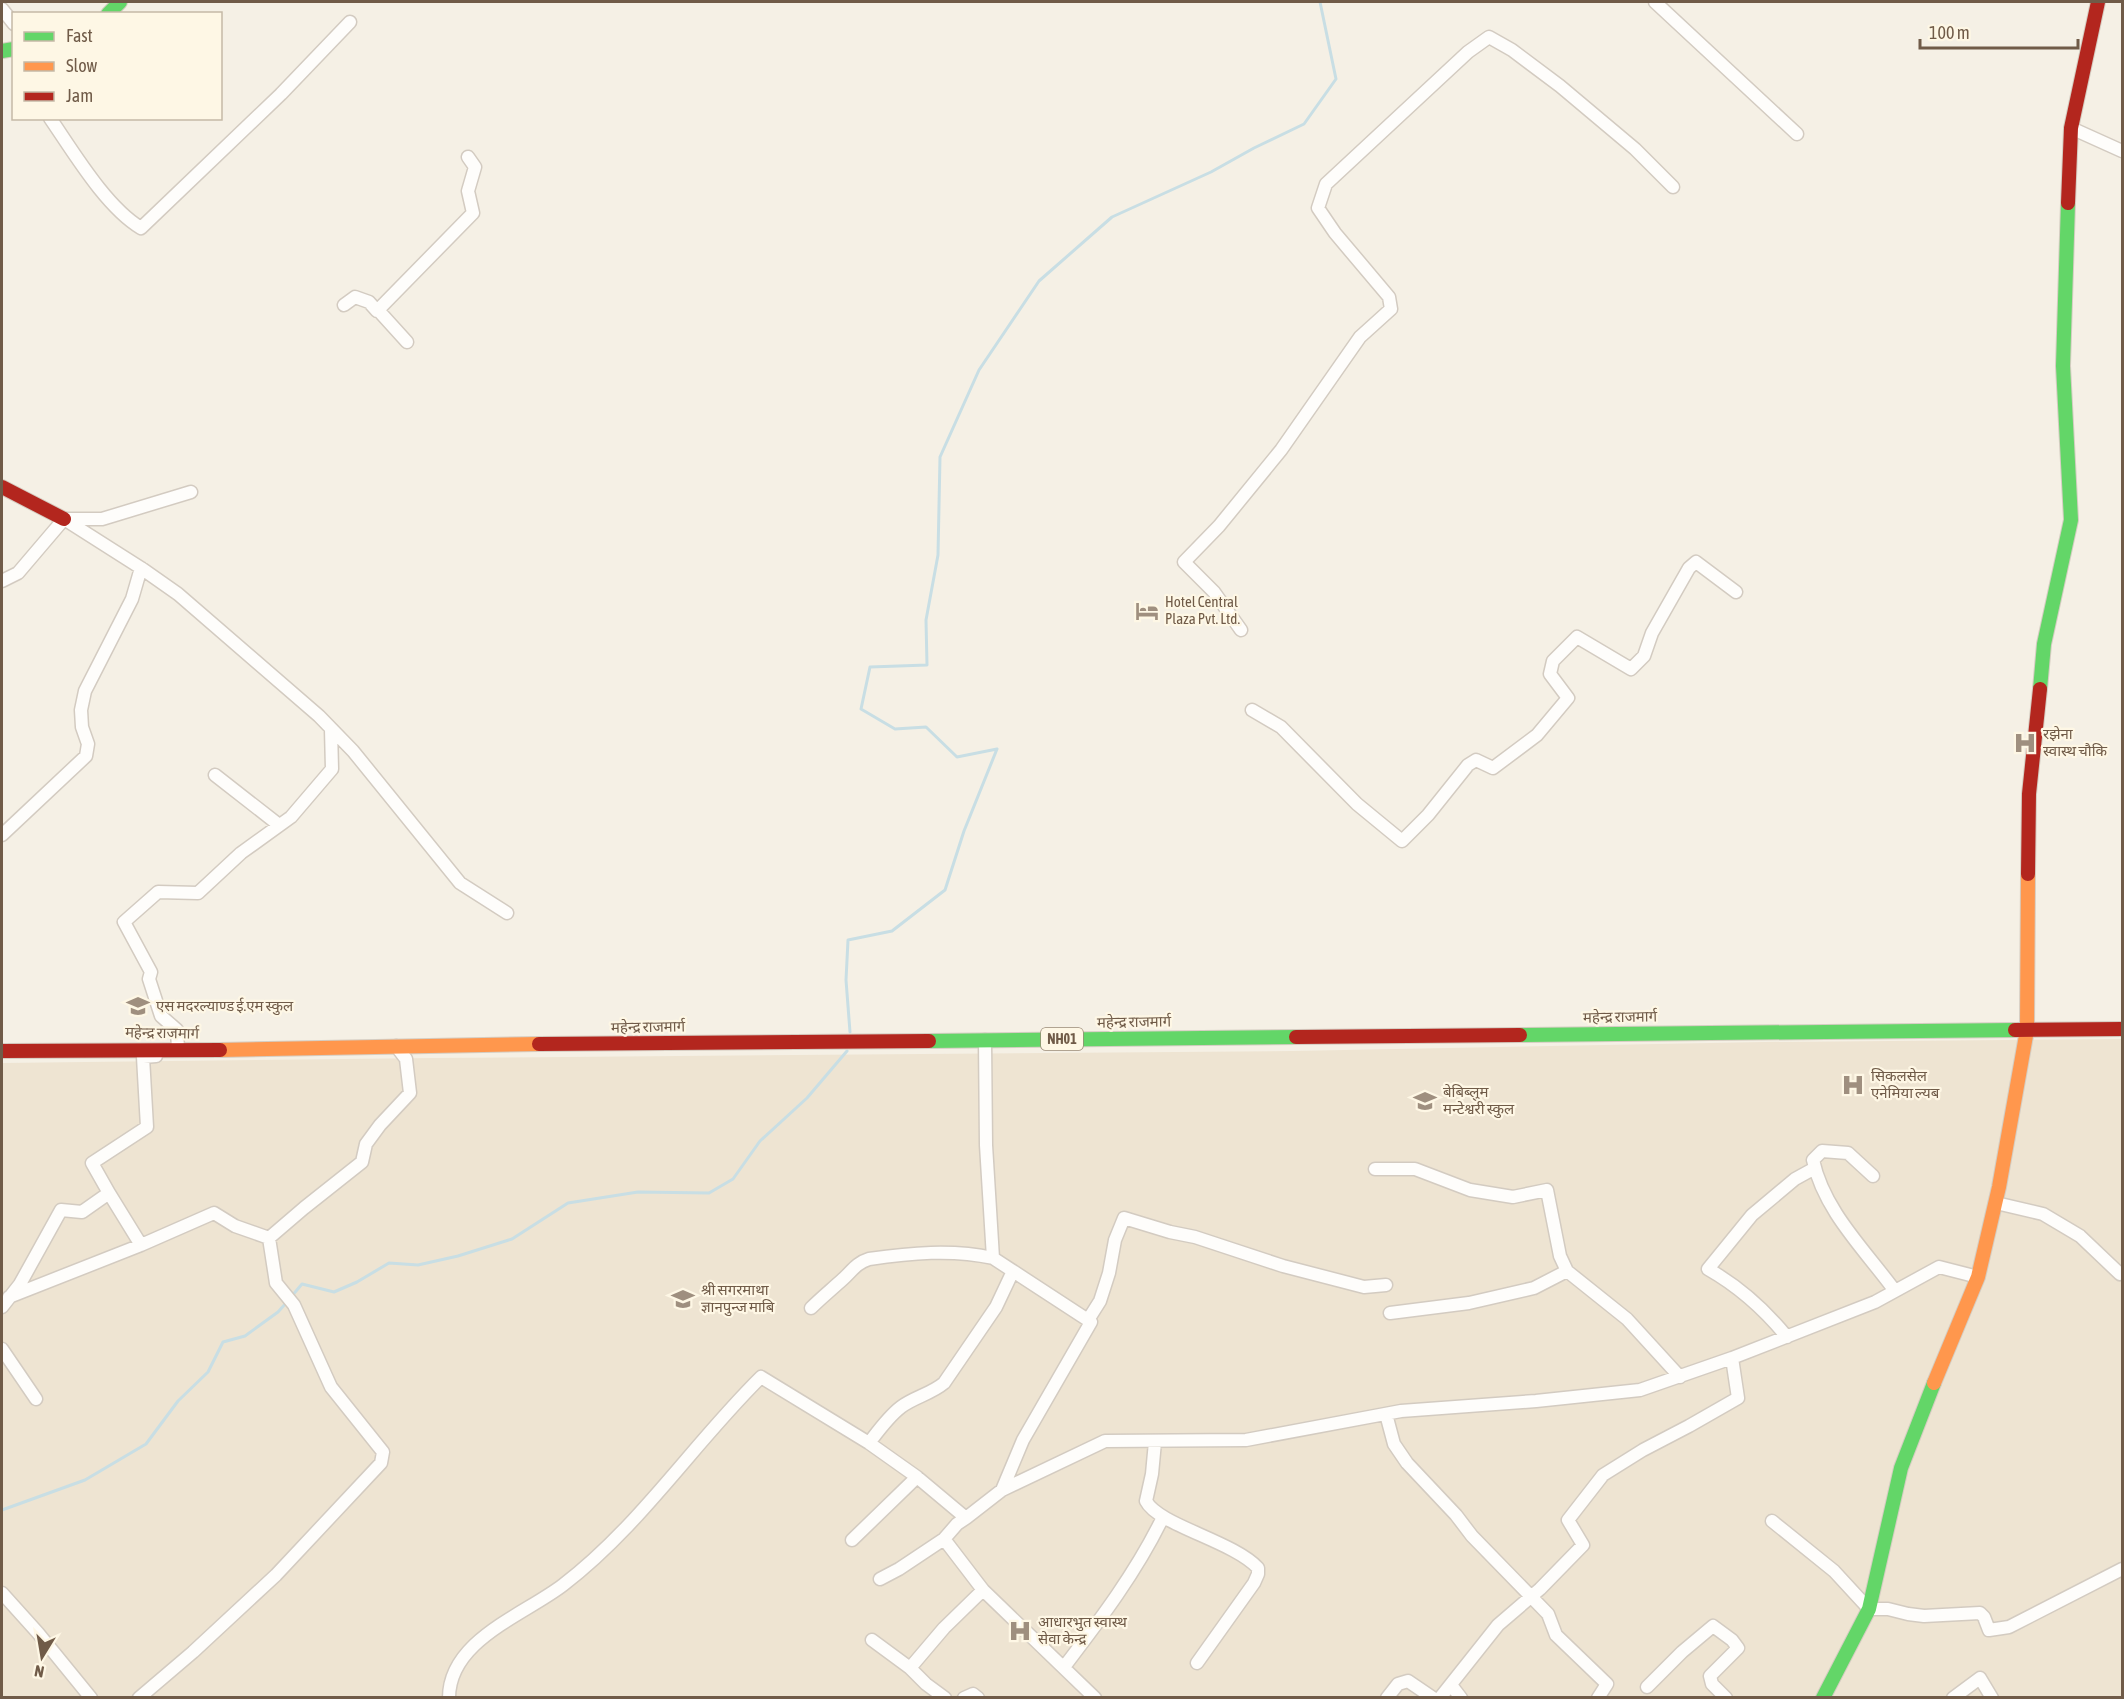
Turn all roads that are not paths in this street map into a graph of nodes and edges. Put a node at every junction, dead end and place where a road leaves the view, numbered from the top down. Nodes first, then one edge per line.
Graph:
1 (1655, 2) edge
2 (2098, 2) edge
3 (2, 9) edge
4 (12, 22) edge
5 (350, 22) dead end
6 (51, 120) edge
7 (2071, 128) junction
8 (1797, 134) dead end
9 (2122, 151) edge
10 (468, 157) dead end
11 (1673, 187) dead end
12 (344, 305) dead end
13 (378, 310) junction
14 (407, 342) dead end
15 (2, 487) edge
16 (191, 492) dead end
17 (64, 519) junction
18 (141, 568) junction
19 (2, 581) edge
20 (1736, 592) dead end
21 (1240, 630) dead end
22 (1252, 710) dead end
23 (331, 729) junction
24 (215, 775) dead end
25 (279, 825) junction
26 (2, 835) edge
27 (507, 913) dead end
28 (2122, 1029) edge
29 (2027, 1030) junction
30 (985, 1040) junction
31 (396, 1046) junction
32 (178, 1049) junction
33 (207, 1050) junction
34 (2, 1051) edge
35 (1815, 1168) junction
36 (1375, 1169) dead end
37 (1873, 1176) dead end
38 (109, 1193) junction
39 (1996, 1203) junction
40 (269, 1238) junction
41 (141, 1245) junction
42 (993, 1258) junction
43 (1013, 1270) junction
44 (1567, 1271) junction
45 (2122, 1273) edge
46 (1978, 1277) junction
47 (1386, 1285) dead end
48 (1895, 1291) junction
49 (5, 1302) edge
50 (811, 1308) dead end
51 (1390, 1312) dead end
52 (1088, 1320) junction
53 (1787, 1337) junction
54 (2, 1349) edge
55 (1732, 1358) junction
56 (1680, 1377) junction
57 (36, 1399) dead end
58 (1386, 1414) junction
59 (1155, 1442) junction
60 (869, 1443) junction
61 (917, 1477) junction
62 (1002, 1490) junction
63 (1163, 1517) junction
64 (966, 1518) junction
65 (1772, 1521) dead end
66 (944, 1539) junction
67 (852, 1540) dead end
68 (2122, 1569) edge
69 (880, 1580) dead end
70 (983, 1590) junction
71 (2, 1593) edge
72 (1531, 1596) junction
73 (1869, 1609) junction
74 (872, 1640) dead end
75 (1197, 1663) dead end
76 (1064, 1667) junction
77 (910, 1668) junction
78 (1451, 1685) junction
79 (1647, 1687) dead end
80 (91, 1698) edge
81 (139, 1698) edge
82 (449, 1698) edge
83 (945, 1698) edge
84 (964, 1698) edge
85 (978, 1698) edge
86 (1095, 1698) edge
87 (1387, 1698) edge
88 (1433, 1698) edge
89 (1440, 1698) edge
90 (1461, 1698) edge
91 (1598, 1698) edge
92 (1726, 1698) edge
93 (1823, 1698) edge
94 (1953, 1698) edge
95 (1992, 1698) edge

1 - 8 street
2 - 7 main road
3 - 4 street
5 - 6 street
7 - 9 street
7 - 29 main road
10 - 13 street
11 - 21 street
12 - 13 street
13 - 14 street
15 - 17 main road
16 - 17 street
17 - 18 street
17 - 19 street
18 - 23 street
18 - 26 street
20 - 22 street
23 - 25 street
23 - 27 street
24 - 25 street
25 - 32 street
28 - 29 main road, महेन्द्र राजमार्ग / NH01
29 - 30 main road, महेन्द्र राजमार्ग / NH01
29 - 39 main road
30 - 31 main road, महेन्द्र राजमार्ग / NH01
30 - 42 street
31 - 33 main road, महेन्द्र राजमार्ग / NH01
31 - 40 street
32 - 33 main road, महेन्द्र राजमार्ग / NH01
32 - 34 main road, महेन्द्र राजमार्ग / NH01
33 - 38 street
35 - 37 street
35 - 48 street
35 - 53 street
36 - 44 street
38 - 41 street
38 - 49 street
39 - 45 street
39 - 46 main road
40 - 41 street
40 - 81 street
41 - 49 street
42 - 43 street
42 - 50 street
43 - 52 street
43 - 60 street
44 - 51 street
44 - 56 street
46 - 48 street
46 - 73 main road
47 - 52 street
48 - 53 street
52 - 62 street
53 - 55 street
54 - 57 street
55 - 56 street
55 - 72 street
56 - 58 street
58 - 59 street
58 - 72 street
59 - 62 street
59 - 63 street
60 - 61 street
60 - 82 street
61 - 64 street
61 - 67 street
62 - 64 street
63 - 75 street
63 - 76 street
64 - 66 street
65 - 73 street
66 - 69 street
66 - 70 street
68 - 73 street
70 - 76 street
70 - 77 street
71 - 80 street
72 - 78 street
72 - 91 street
73 - 93 main road
74 - 77 street
76 - 86 street
77 - 83 street
78 - 89 street
78 - 90 street
79 - 92 street
84 - 85 street
87 - 88 street
94 - 95 street

